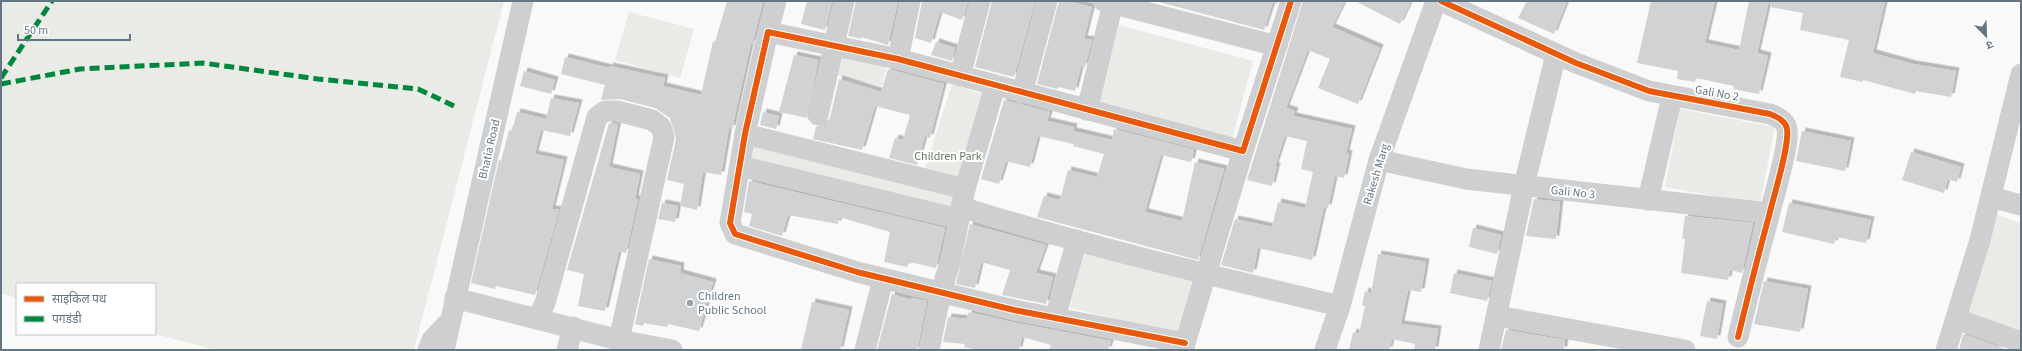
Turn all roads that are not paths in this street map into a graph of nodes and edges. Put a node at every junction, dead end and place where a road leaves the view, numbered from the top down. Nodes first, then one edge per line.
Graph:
1 (523, 1) edge
2 (776, 1) edge
3 (844, 1) edge
4 (910, 1) edge
5 (980, 1) edge
6 (1047, 1) edge
7 (1291, 1) edge
8 (1436, 1) edge
9 (1442, 1) edge
10 (1108, 2) edge
11 (768, 32) junction
12 (834, 46) junction
13 (1277, 46) junction
14 (1556, 54) junction
15 (898, 59) junction
16 (2021, 74) edge
17 (960, 76) junction
18 (995, 86) junction
19 (1022, 93) junction
20 (1672, 97) junction
21 (1087, 110) junction
22 (818, 115) dead end
23 (745, 134) junction
24 (1243, 151) junction
25 (1379, 160) junction
26 (740, 166) junction
27 (1524, 186) junction
28 (1991, 197) junction
29 (1648, 200) junction
30 (962, 205) junction
31 (2021, 205) edge
32 (1769, 213) junction
33 (1077, 240) junction
34 (1207, 274) junction
35 (883, 279) junction
36 (941, 292) junction
37 (455, 298) junction
38 (1340, 306) junction
39 (1497, 316) junction
40 (538, 318) junction
41 (1055, 318) junction
42 (1956, 319) junction
43 (450, 321) junction
44 (573, 327) junction
45 (1738, 336) dead end
46 (619, 340) junction
47 (2021, 342) edge
48 (1184, 346) edge
49 (428, 350) edge
50 (444, 350) edge
51 (566, 350) edge
52 (672, 350) edge
53 (865, 350) edge
54 (929, 350) edge
55 (1324, 350) edge
56 (1489, 350) edge
57 (1685, 350) edge
58 (1946, 350) edge

1 - 37 street, Bhatia Road
2 - 11 street
3 - 12 street
4 - 15 street
5 - 17 street
6 - 19 street
7 - 13 street
8 - 25 street, Rakesh Marg
9 - 14 street, Gali No 2
10 - 13 street
10 - 21 street
11 - 12 street
11 - 23 street
12 - 15 street
12 - 22 street
13 - 24 street
14 - 20 street, Gali No 2
14 - 27 street
15 - 17 street
16 - 28 street
17 - 18 street
18 - 19 street
18 - 30 street
19 - 21 street
20 - 29 street
20 - 32 street, Gali No 2
21 - 24 street
23 - 26 street
23 - 30 street
24 - 34 street
25 - 27 street, Gali No 3
25 - 38 street, Rakesh Marg
26 - 30 street
26 - 35 street
27 - 29 street, Gali No 3
27 - 39 street
28 - 31 street
28 - 42 street
29 - 32 street, Gali No 3
30 - 33 street
30 - 36 street
32 - 45 street, Gali No 2
33 - 34 street
33 - 41 street
34 - 38 street
34 - 48 street
35 - 36 street
35 - 53 street
36 - 41 street
36 - 54 street
37 - 40 street
37 - 43 street, Bhatia Road
38 - 55 street, Rakesh Marg
39 - 56 street
39 - 57 street
40 - 44 street
40 - 46 street
41 - 48 street
42 - 47 street
42 - 58 street
43 - 49 street
43 - 50 street, Bhatia Road
44 - 46 street
44 - 51 street
46 - 52 street

